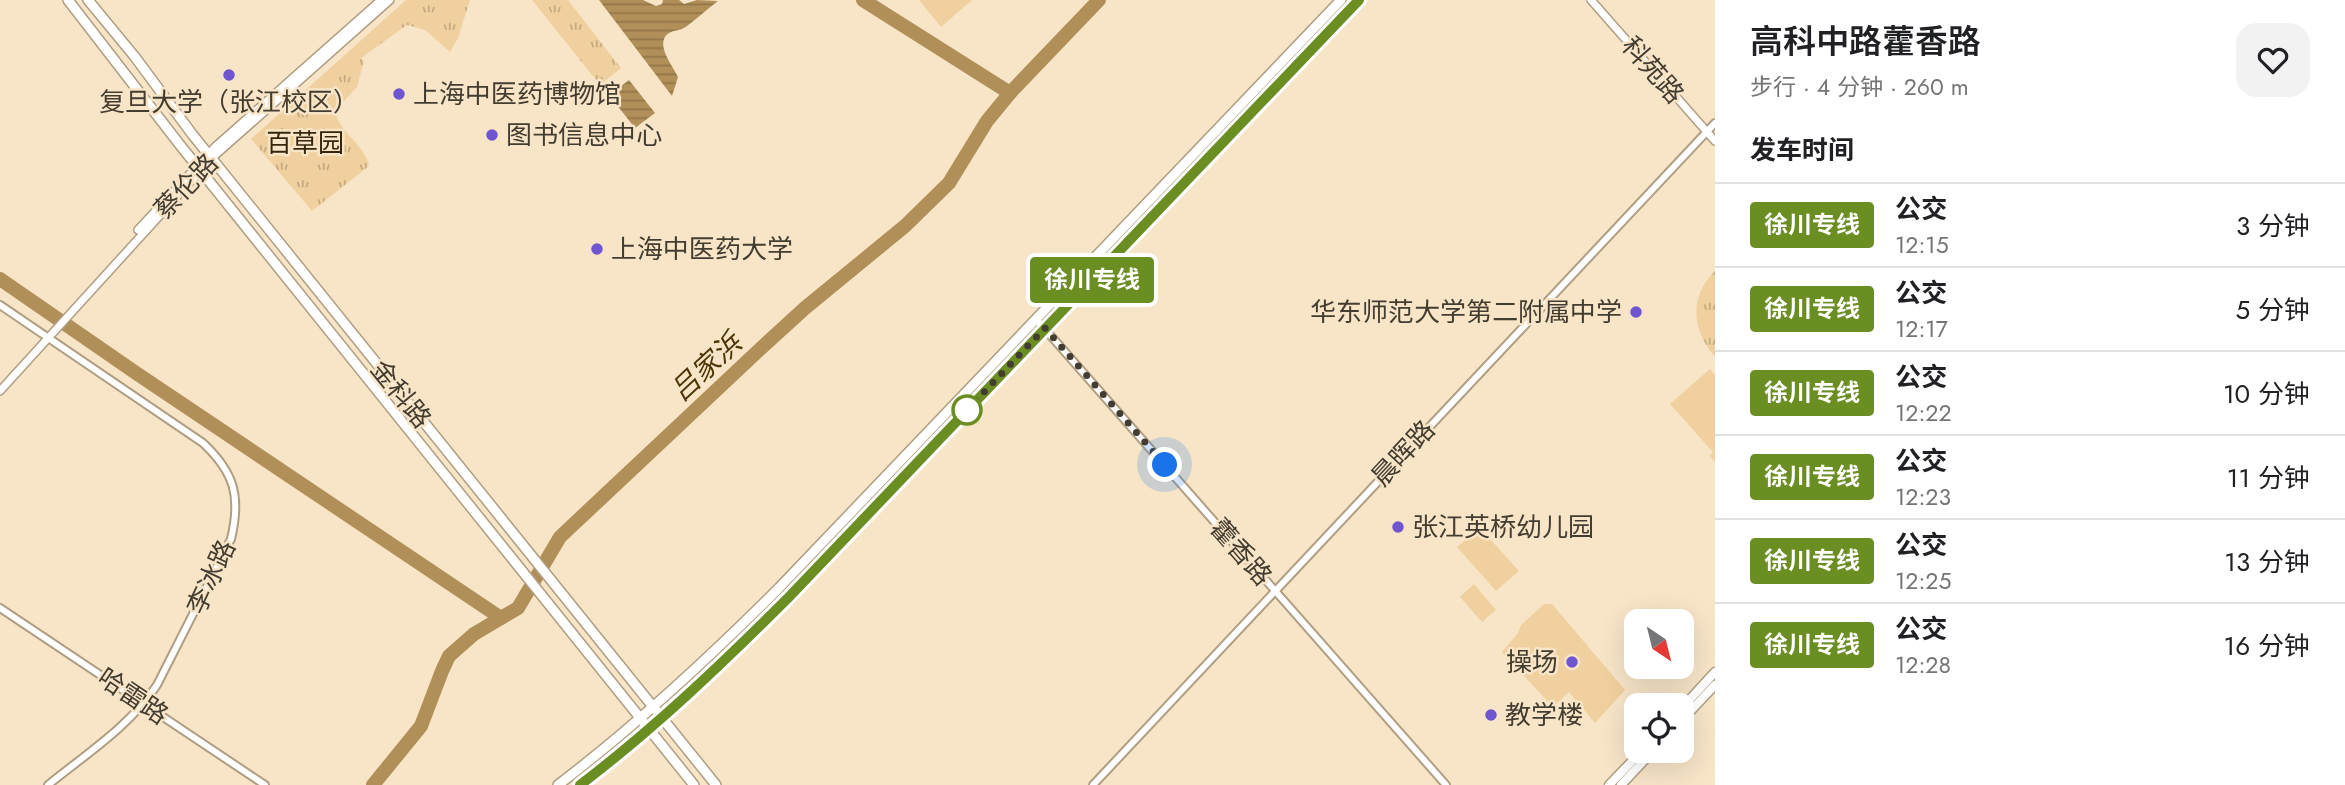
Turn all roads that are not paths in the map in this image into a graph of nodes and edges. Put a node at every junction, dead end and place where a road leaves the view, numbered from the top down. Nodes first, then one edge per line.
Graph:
1 (68, 0) edge
2 (88, 0) edge
3 (381, 0) edge
4 (390, 0) edge
5 (1341, 0) edge
6 (1359, 0) edge
7 (1591, 0) edge
8 (1715, 123) edge
9 (1707, 132) junction
10 (1715, 141) edge
11 (210, 156) junction
12 (199, 167) junction
13 (0, 305) edge
14 (1036, 319) junction
15 (1045, 328) junction
16 (48, 333) junction
17 (0, 384) edge
18 (0, 391) edge
19 (1274, 590) junction
20 (0, 608) edge
21 (1715, 672) edge
22 (1715, 685) edge
23 (1694, 695) edge
24 (145, 704) junction
25 (1694, 707) edge
26 (653, 708) junction
27 (640, 718) junction
28 (661, 718) junction
29 (649, 729) junction
30 (1630, 763) edge
31 (1642, 763) edge
32 (48, 785) edge
33 (265, 785) edge
34 (558, 785) edge
35 (580, 785) edge
36 (694, 785) edge
37 (716, 785) edge
38 (1093, 785) edge
39 (1446, 785) edge
40 (1609, 785) edge
41 (1621, 785) edge

1 - 12 main road, 金科路
2 - 11 main road, 金科路
3 - 11 street, 蔡伦路
4 - 11 street, 蔡伦路
5 - 14 main road
6 - 15 main road
7 - 9 street, 科苑路
8 - 9 street, 晨晖路
9 - 10 street, 科苑路
9 - 19 street, 晨晖路
11 - 12 street, 蔡伦路
11 - 26 main road, 金科路
12 - 16 street, 蔡伦路
12 - 27 main road, 金科路
13 - 16 street, 李冰路
14 - 15 street, 藿香路
14 - 26 main road
15 - 19 street, 藿香路
15 - 28 main road
16 - 17 street, 蔡伦路
16 - 18 street, 蔡伦路
16 - 24 street, 李冰路
19 - 38 street, 晨晖路
19 - 39 street, 藿香路
20 - 24 street, 哈雷路
21 - 23 main road
22 - 25 main road
24 - 32 street, 李冰路
24 - 33 street, 哈雷路
26 - 27 main road
26 - 28 main road, 金科路
27 - 29 main road, 金科路
27 - 34 main road
28 - 29 main road
28 - 37 main road, 金科路
29 - 35 main road
29 - 36 main road, 金科路
30 - 40 main road
31 - 41 main road

